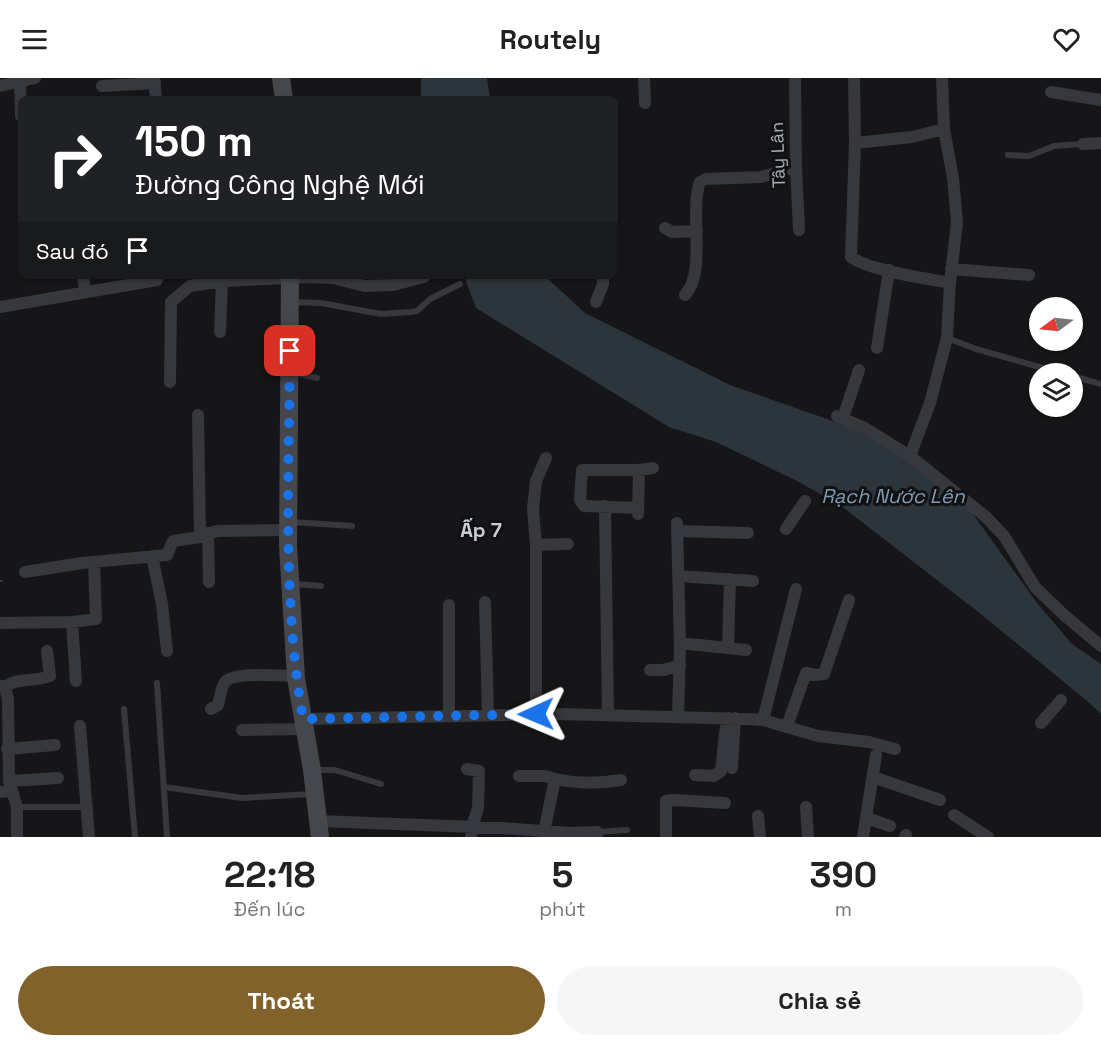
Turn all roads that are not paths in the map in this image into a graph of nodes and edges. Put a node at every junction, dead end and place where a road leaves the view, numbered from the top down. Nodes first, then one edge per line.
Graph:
1 (36, 78) edge
2 (281, 78) edge
3 (644, 78) edge
4 (795, 78) edge
5 (854, 78) edge
6 (942, 78) edge
7 (154, 81) edge
8 (20, 82) junction
9 (3, 83) edge
10 (102, 86) dead end
11 (1051, 92) dead end
12 (20, 96) edge
13 (156, 96) edge
14 (284, 96) edge
15 (1101, 100) edge
16 (645, 103) dead end
17 (944, 129) junction
18 (855, 143) junction
19 (1101, 143) edge
20 (1083, 144) joint
21 (1008, 155) dead end
22 (796, 167) junction
23 (665, 228) dead end
24 (799, 230) dead end
25 (697, 231) junction
26 (951, 269) junction
27 (889, 270) junction
28 (1029, 275) dead end
29 (83, 279) edge
30 (256, 279) edge
31 (290, 279) edge
32 (337, 279) edge
33 (416, 279) edge
34 (603, 279) edge
35 (157, 280) dead end
36 (127, 281) edge
37 (222, 281) junction
38 (950, 283) junction
39 (460, 284) dead end
40 (85, 292) junction
41 (685, 295) dead end
42 (291, 302) junction
43 (596, 302) dead end
44 (0, 307) edge
45 (220, 332) dead end
46 (947, 338) junction
47 (877, 348) dead end
48 (1029, 364) edge
49 (859, 370) dead end
50 (290, 372) junction
51 (317, 378) dead end
52 (1083, 379) edge
53 (170, 382) dead end
54 (1101, 384) edge
55 (198, 415) dead end
56 (910, 456) junction
57 (546, 458) dead end
58 (653, 468) dead end
59 (639, 471) junction
60 (805, 501) dead end
61 (605, 506) junction
62 (288, 526) junction
63 (352, 526) dead end
64 (786, 530) dead end
65 (748, 533) dead end
66 (204, 535) junction
67 (567, 544) dead end
68 (536, 545) junction
69 (152, 556) junction
70 (94, 562) junction
71 (25, 572) dead end
72 (678, 576) junction
73 (730, 579) junction
74 (753, 581) dead end
75 (209, 582) dead end
76 (290, 584) junction
77 (321, 586) dead end
78 (796, 589) dead end
79 (849, 600) dead end
80 (485, 602) dead end
81 (449, 605) dead end
82 (72, 622) junction
83 (0, 623) edge
84 (680, 643) junction
85 (1101, 646) edge
86 (728, 648) junction
87 (746, 650) dead end
88 (47, 651) dead end
89 (167, 651) dead end
90 (680, 665) junction
91 (650, 670) dead end
92 (296, 676) junction
93 (76, 681) dead end
94 (157, 683) dead end
95 (2, 687) edge
96 (1059, 702) dead end
97 (212, 709) dead end
98 (124, 710) dead end
99 (536, 714) junction
100 (488, 715) junction
101 (608, 715) junction
102 (4, 716) edge
103 (449, 716) junction
104 (678, 717) junction
105 (732, 718) junction
106 (764, 720) junction
107 (1044, 720) dead end
108 (304, 724) junction
109 (80, 726) dead end
110 (787, 726) junction
111 (242, 730) dead end
112 (55, 745) dead end
113 (896, 748) dead end
114 (7, 749) junction
115 (876, 755) dead end
116 (467, 768) dead end
117 (732, 768) dead end
118 (312, 770) junction
119 (695, 775) dead end
120 (519, 776) dead end
121 (873, 777) junction
122 (58, 778) dead end
123 (555, 779) junction
124 (621, 780) dead end
125 (381, 784) dead end
126 (164, 787) junction
127 (7, 788) edge
128 (315, 794) junction
129 (940, 800) dead end
130 (725, 803) dead end
131 (17, 807) junction
132 (87, 807) junction
133 (806, 807) dead end
134 (759, 816) dead end
135 (954, 816) dead end
136 (866, 819) junction
137 (890, 826) dead end
138 (319, 829) edge
139 (627, 830) dead end
140 (471, 832) edge
141 (544, 832) junction
142 (498, 833) edge
143 (527, 834) edge
144 (597, 834) edge
145 (570, 835) edge
146 (17, 837) edge
147 (88, 837) edge
148 (135, 837) edge
149 (167, 837) edge
150 (666, 837) edge
151 (760, 837) edge
152 (808, 837) edge
153 (863, 837) edge
154 (988, 837) edge

1 - 8 street
2 - 14 street
3 - 16 street
4 - 22 street, Tây Lân
5 - 18 street
6 - 17 street
7 - 10 street
7 - 13 street
8 - 9 street
8 - 12 street
11 - 15 street
17 - 18 street
17 - 26 street
18 - 27 street
19 - 20 street
20 - 21 lane
22 - 24 street, Tây Lân
22 - 25 street
23 - 25 street
25 - 41 street
26 - 28 street
26 - 38 street
27 - 38 street
27 - 47 street
29 - 40 street
30 - 37 street
31 - 42 street
32 - 33 street
34 - 43 street
35 - 36 street
36 - 40 street
37 - 45 street
37 - 53 street
38 - 46 street
39 - 42 lane
40 - 44 street
42 - 50 street
46 - 48 lane
46 - 56 street
49 - 56 street
50 - 51 lane
50 - 62 street
52 - 54 lane
55 - 66 street
56 - 85 street
57 - 68 street
58 - 59 street
59 - 61 street
59 - 61 street
60 - 64 street
61 - 101 street
62 - 63 lane
62 - 66 street
62 - 76 street
65 - 72 street
66 - 69 street
66 - 75 street
67 - 68 street
68 - 99 street
69 - 70 street
69 - 89 street
70 - 71 street
70 - 82 street
72 - 73 street
72 - 84 street
73 - 74 street
73 - 86 street
76 - 77 lane
76 - 92 street
78 - 106 street
79 - 110 street
80 - 100 street
81 - 103 street
82 - 83 street
82 - 93 street
84 - 86 street
84 - 90 street
86 - 87 street
88 - 95 street
90 - 91 street
90 - 104 street
92 - 97 street
92 - 108 street
94 - 126 lane
95 - 102 street
96 - 107 street
98 - 148 lane
99 - 100 street
99 - 101 street
100 - 103 street
101 - 104 street
102 - 114 street
103 - 108 street
104 - 105 street
105 - 106 street
105 - 117 street
105 - 119 street
106 - 110 street
108 - 111 street
108 - 118 street
109 - 132 street
110 - 113 street
112 - 114 street
114 - 127 street
115 - 121 street
116 - 140 street
118 - 125 lane
118 - 128 street
120 - 123 street
121 - 129 street
121 - 136 street
122 - 127 street
123 - 124 street
123 - 141 street
126 - 128 lane
126 - 149 lane
127 - 131 street
128 - 138 street
130 - 150 street
131 - 132 lane
131 - 146 street
132 - 147 street
133 - 152 street
134 - 151 street
135 - 154 street
136 - 137 street
136 - 153 street
138 - 140 street
139 - 144 lane
140 - 142 street
141 - 143 street
141 - 145 street
142 - 143 street
144 - 145 street

